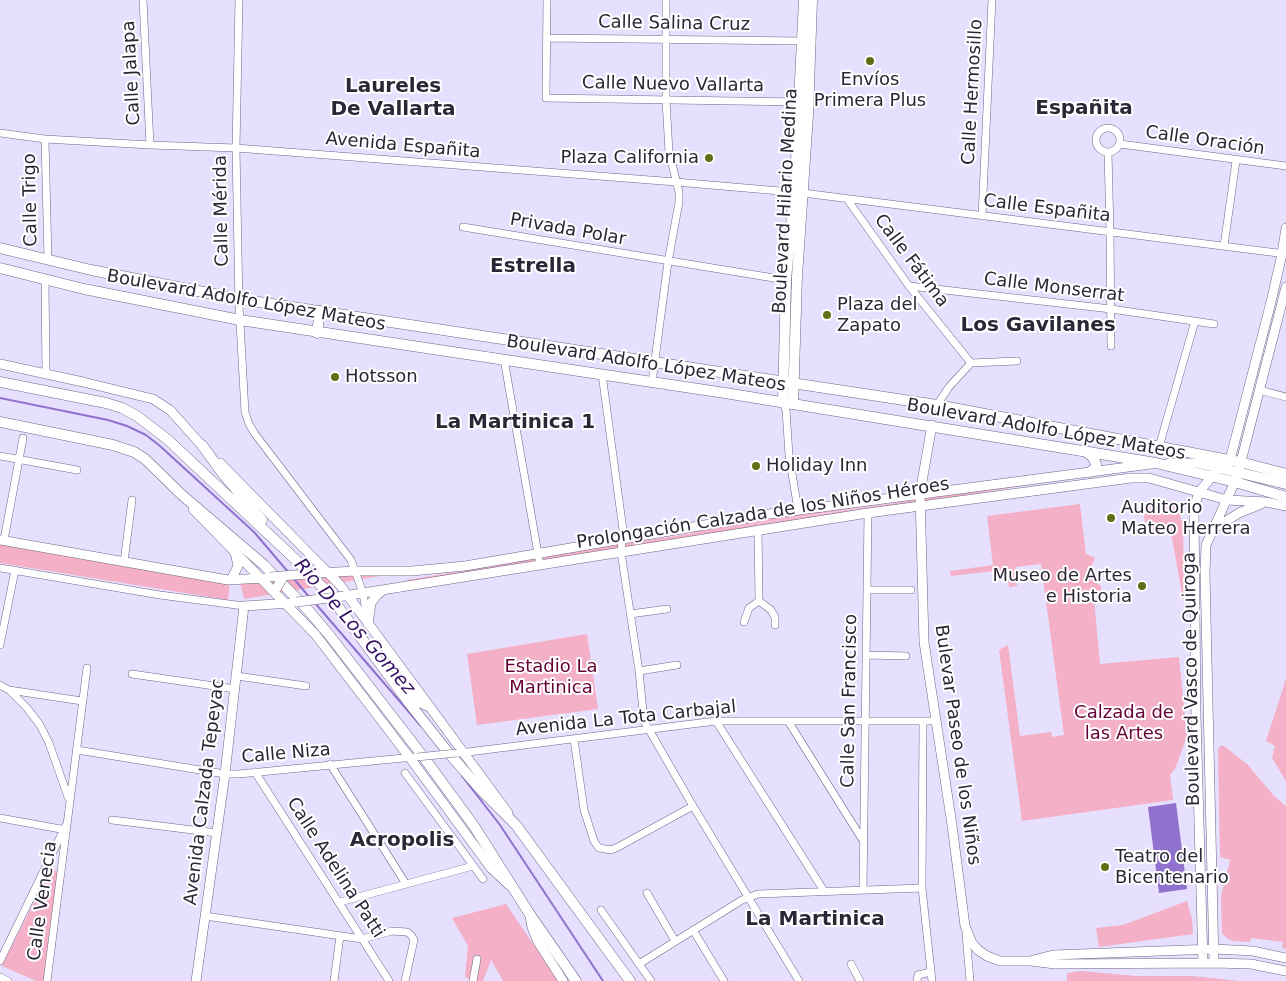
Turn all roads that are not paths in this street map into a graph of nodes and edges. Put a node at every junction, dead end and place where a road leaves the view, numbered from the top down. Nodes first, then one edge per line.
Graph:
1 (143, 0) edge
2 (239, 0) edge
3 (547, 0) edge
4 (666, 0) edge
5 (804, 0) edge
6 (812, 0) edge
7 (992, 0) edge
8 (547, 38) junction
9 (666, 39) junction
10 (802, 41) junction
11 (666, 100) junction
12 (800, 102) junction
13 (0, 133) edge
14 (45, 139) junction
15 (1120, 144) junction
16 (150, 145) junction
17 (236, 148) junction
18 (1108, 152) junction
19 (1236, 161) junction
20 (1286, 166) edge
21 (676, 182) junction
22 (799, 193) junction
23 (847, 199) junction
24 (982, 216) junction
25 (463, 228) dead end
26 (1286, 228) edge
27 (1110, 232) junction
28 (1224, 246) junction
29 (0, 248) edge
30 (1284, 254) edge
31 (48, 260) junction
32 (668, 262) junction
33 (0, 268) edge
34 (45, 280) junction
35 (786, 280) junction
36 (909, 286) junction
37 (1286, 287) edge
38 (239, 299) junction
39 (1111, 309) junction
40 (320, 312) junction
41 (240, 320) junction
42 (1195, 321) junction
43 (1214, 324) dead end
44 (317, 333) junction
45 (1110, 346) dead end
46 (1257, 358) junction
47 (504, 359) junction
48 (1267, 360) junction
49 (1017, 361) dead end
50 (655, 362) junction
51 (971, 363) junction
52 (0, 364) edge
53 (46, 374) junction
54 (602, 374) junction
55 (0, 382) edge
56 (652, 382) junction
57 (788, 382) junction
58 (1259, 390) junction
59 (1286, 397) edge
60 (787, 405) junction
61 (937, 405) junction
62 (0, 422) edge
63 (932, 426) junction
64 (23, 438) dead end
65 (202, 446) junction
66 (1159, 447) junction
67 (1084, 451) junction
68 (0, 456) edge
69 (18, 460) junction
70 (1156, 463) junction
71 (1200, 463) junction
72 (1221, 468) junction
73 (1236, 469) junction
74 (77, 470) dead end
75 (1090, 472) junction
76 (1286, 474) edge
77 (1211, 476) junction
78 (1286, 484) edge
79 (1199, 492) junction
80 (920, 494) junction
81 (182, 495) junction
82 (1286, 497) edge
83 (132, 500) dead end
84 (1227, 500) junction
85 (1266, 502) junction
86 (920, 505) junction
87 (1286, 506) edge
88 (798, 510) junction
89 (868, 512) junction
90 (758, 529) junction
91 (1213, 529) junction
92 (2, 540) edge
93 (623, 540) junction
94 (235, 552) junction
95 (621, 552) junction
96 (538, 554) junction
97 (295, 559) junction
98 (124, 562) junction
99 (540, 565) junction
100 (0, 568) edge
101 (15, 570) junction
102 (356, 571) junction
103 (329, 573) junction
104 (284, 576) junction
105 (266, 578) junction
106 (231, 580) junction
107 (276, 589) junction
108 (384, 590) junction
109 (868, 590) junction
110 (912, 590) dead end
111 (328, 593) junction
112 (363, 594) junction
113 (346, 596) junction
114 (759, 601) junction
115 (287, 603) junction
116 (244, 606) junction
117 (667, 609) dead end
118 (630, 614) junction
119 (744, 622) dead end
120 (368, 624) junction
121 (776, 625) dead end
122 (0, 645) edge
123 (867, 655) junction
124 (906, 656) dead end
125 (677, 666) dead end
126 (87, 668) dead end
127 (639, 671) junction
128 (132, 674) dead end
129 (237, 676) junction
130 (0, 685) edge
131 (306, 686) dead end
132 (235, 689) junction
133 (9, 690) junction
134 (82, 701) junction
135 (428, 706) junction
136 (716, 721) junction
137 (788, 721) junction
138 (935, 721) junction
139 (866, 722) junction
140 (923, 722) junction
141 (648, 730) junction
142 (574, 739) junction
143 (77, 750) junction
144 (460, 753) junction
145 (414, 757) junction
146 (330, 764) junction
147 (255, 772) junction
148 (405, 773) dead end
149 (225, 774) junction
150 (69, 800) junction
151 (693, 806) junction
152 (0, 818) edge
153 (112, 820) dead end
154 (516, 825) junction
155 (66, 828) junction
156 (217, 833) junction
157 (862, 839) junction
158 (473, 866) junction
159 (483, 879) dead end
160 (406, 884) junction
161 (513, 888) junction
162 (922, 888) junction
163 (863, 890) junction
164 (824, 891) junction
165 (647, 893) dead end
166 (749, 897) junction
167 (340, 902) junction
168 (601, 910) dead end
169 (529, 913) junction
170 (205, 916) junction
171 (965, 926) junction
172 (693, 930) junction
173 (340, 936) junction
174 (362, 939) junction
175 (675, 941) junction
176 (1202, 949) junction
177 (1214, 949) junction
178 (1286, 958) edge
179 (477, 959) dead end
180 (0, 961) edge
181 (1031, 961) junction
182 (1203, 963) junction
183 (1214, 963) junction
184 (639, 964) junction
185 (851, 964) dead end
186 (1286, 971) edge
187 (931, 972) junction
188 (0, 977) edge
189 (8, 981) edge
190 (47, 981) edge
191 (196, 981) edge
192 (334, 981) edge
193 (389, 981) edge
194 (405, 981) edge
195 (473, 981) edge
196 (563, 981) edge
197 (576, 981) edge
198 (630, 981) edge
199 (651, 981) edge
200 (724, 981) edge
201 (799, 981) edge
202 (860, 981) edge
203 (917, 981) edge
204 (932, 981) edge
205 (970, 981) edge

1 - 16 street, Calle Jalapa
2 - 17 street, Calle Mérida
3 - 8 street
4 - 9 street
5 - 10 main road, Boulevard Hilario Medina
6 - 22 main road, Boulevard Hilario Medina
7 - 24 street, Calle Hermosillo
8 - 9 street, Calle Salina Cruz
8 - 11 street, Calle Nuevo Vallarta
9 - 10 street, Calle Salina Cruz
9 - 11 street
10 - 12 main road, Boulevard Hilario Medina
11 - 12 street, Calle Nuevo Vallarta
11 - 21 street
12 - 22 main road, Boulevard Hilario Medina
13 - 14 street, Avenida Españita
14 - 16 street, Avenida Españita
14 - 31 street, Calle Trigo
15 - 18 street
15 - 18 street
15 - 19 street, Calle Oración
16 - 17 street, Avenida Españita
17 - 21 street, Avenida Españita
17 - 38 street, Calle Mérida
18 - 27 street
19 - 20 street, Calle Oración
19 - 28 street
21 - 22 street, Avenida Españita
21 - 32 street
22 - 23 street, Calle Españita
22 - 35 main road, Boulevard Hilario Medina
22 - 57 main road, Boulevard Hilario Medina
23 - 24 street, Calle Españita
23 - 36 street, Calle Fátima
24 - 27 street, Calle Españita
25 - 32 street, Privada Polar
26 - 30 street, Boulevard Vasco de Quiroga
27 - 28 street, Calle Españita
27 - 39 street
28 - 30 street, Calle Españita
29 - 31 main road, Boulevard Adolfo López Mateos
30 - 46 street, Boulevard Vasco de Quiroga
31 - 38 main road, Boulevard Adolfo López Mateos
32 - 35 street, Privada Polar
32 - 50 street
33 - 34 main road, Boulevard Adolfo López Mateos
34 - 41 main road, Boulevard Adolfo López Mateos
34 - 53 street
35 - 57 main road, Boulevard Hilario Medina
36 - 39 street, Calle Monserrat
36 - 51 street, Calle Fátima
37 - 48 street, Boulevard Vasco de Quiroga
38 - 40 main road, Boulevard Adolfo López Mateos
38 - 41 street, Calle Mérida
39 - 42 street, Calle Monserrat
39 - 45 street
40 - 44 main road
40 - 50 main road, Boulevard Adolfo López Mateos
41 - 44 main road, Boulevard Adolfo López Mateos
41 - 102 street, Calle Mérida
42 - 43 street, Calle Monserrat
42 - 66 street
44 - 47 main road, Boulevard Adolfo López Mateos
46 - 48 street
46 - 73 street, Boulevard Vasco de Quiroga
47 - 54 main road, Boulevard Adolfo López Mateos
47 - 96 street
48 - 58 street, Boulevard Vasco de Quiroga
49 - 51 street
50 - 56 street
50 - 57 main road, Boulevard Adolfo López Mateos
51 - 61 street
52 - 53 street
53 - 65 street
54 - 56 main road, Boulevard Adolfo López Mateos
54 - 93 street
55 - 97 main road
56 - 60 main road, Boulevard Adolfo López Mateos
57 - 60 main road, Boulevard Hilario Medina
57 - 61 main road, Boulevard Adolfo López Mateos
58 - 59 street
58 - 73 street, Boulevard Vasco de Quiroga
60 - 63 main road, Boulevard Adolfo López Mateos
60 - 88 street
61 - 66 main road, Boulevard Adolfo López Mateos
62 - 81 main road
63 - 67 main road, Boulevard Adolfo López Mateos
63 - 80 street, Bulevar Paseo de los Niños
64 - 69 street
65 - 97 main road
65 - 103 street
66 - 73 main road, Boulevard Adolfo López Mateos
67 - 70 main road, Boulevard Adolfo López Mateos
67 - 75 main road
68 - 69 street
69 - 74 street
69 - 92 street
70 - 71 street, Prolongación Calzada de los Niños Héroes
70 - 75 street, Prolongación Calzada de los Niños Héroes
70 - 77 main road, Boulevard Adolfo López Mateos
71 - 72 main road
71 - 73 street, Prolongación Calzada de los Niños Héroes
72 - 73 main road
72 - 77 street, Boulevard Vasco de Quiroga
73 - 76 main road, Boulevard Adolfo López Mateos
73 - 77 main road, Boulevard Adolfo López Mateos
73 - 78 main road
73 - 82 main road, Boulevard Adolfo López Mateos
73 - 84 street, Boulevard Vasco de Quiroga
75 - 80 street, Prolongación Calzada de los Niños Héroes
77 - 79 street, Boulevard Vasco de Quiroga
79 - 84 street, Prolongación Calzada de los Niños Héroes
79 - 86 street, Prolongación Calzada de los Niños Héroes
79 - 176 street, Boulevard Vasco de Quiroga
80 - 86 street, Bulevar Paseo de los Niños
80 - 88 street, Prolongación Calzada de los Niños Héroes
81 - 94 street
81 - 161 main road
83 - 98 street
84 - 85 street, Prolongación Calzada de los Niños Héroes
84 - 91 street, Boulevard Vasco de Quiroga
85 - 87 street, Prolongación Calzada de los Niños Héroes
85 - 91 street
86 - 89 street, Prolongación Calzada de los Niños Héroes
86 - 138 street, Bulevar Paseo de los Niños
88 - 93 street, Prolongación Calzada de los Niños Héroes
89 - 90 street, Prolongación Calzada de los Niños Héroes
89 - 109 street, Calle San Francisco
90 - 95 street, Prolongación Calzada de los Niños Héroes
90 - 114 street
91 - 177 street, Boulevard Vasco de Quiroga
92 - 98 street, Prolongación Calzada de los Niños Héroes
93 - 95 street
93 - 96 street, Prolongación Calzada de los Niños Héroes
94 - 105 street
94 - 106 street
95 - 99 street, Prolongación Calzada de los Niños Héroes
95 - 118 street
96 - 99 street
96 - 102 street, Prolongación Calzada de los Niños Héroes
97 - 111 main road
98 - 106 street, Prolongación Calzada de los Niños Héroes
99 - 108 street, Prolongación Calzada de los Niños Héroes
100 - 101 street
101 - 116 street
101 - 122 street
102 - 103 street, Prolongación Calzada de los Niños Héroes
102 - 112 street, Calle Mérida
103 - 104 street, Prolongación Calzada de los Niños Héroes, bridge
103 - 113 street
104 - 105 street, Prolongación Calzada de los Niños Héroes, bridge
104 - 107 street, bridge
105 - 106 street, Prolongación Calzada de los Niños Héroes
105 - 107 street
107 - 115 street
108 - 112 street, Prolongación Calzada de los Niños Héroes
108 - 120 street
109 - 110 street
109 - 123 street, Calle San Francisco
111 - 135 main road
111 - 154 main road
112 - 113 street, Prolongación Calzada de los Niños Héroes
112 - 120 street, Calle Mérida
113 - 115 street, Prolongación Calzada de los Niños Héroes, bridge
113 - 120 street
114 - 119 street
114 - 121 street
115 - 116 street, Prolongación Calzada de los Niños Héroes
115 - 145 street
116 - 129 street, Avenida Calzada Tepeyac
117 - 118 street
118 - 127 street
120 - 135 street
123 - 124 street
123 - 139 street, Calle San Francisco
125 - 127 street
126 - 134 street, Calle Venecia
127 - 141 street
128 - 132 street
129 - 131 street
129 - 132 street, Avenida Calzada Tepeyac
130 - 133 street
132 - 149 street, Avenida Calzada Tepeyac
133 - 134 street
133 - 150 street
134 - 143 street, Calle Venecia
135 - 144 street
136 - 137 street, Avenida La Tota Carbajal
136 - 141 street, Avenida La Tota Carbajal
136 - 164 street
137 - 139 street, Avenida La Tota Carbajal
137 - 157 street
138 - 140 street, Avenida La Tota Carbajal
138 - 171 street, Bulevar Paseo de los Niños
139 - 140 street, Avenida La Tota Carbajal
139 - 157 street, Calle San Francisco
140 - 162 street
141 - 142 street, Avenida La Tota Carbajal
141 - 151 street
142 - 144 street, Avenida La Tota Carbajal
142 - 151 street
143 - 149 street, Calle Niza
143 - 150 street, Calle Venecia
144 - 145 street, Avenida La Tota Carbajal, bridge
144 - 154 street
145 - 146 street, Calle Niza
145 - 161 street
146 - 147 street, Calle Niza
146 - 160 street
147 - 149 street, Calle Niza
147 - 167 street, Calle Adelina Patti
148 - 158 street
149 - 156 street, Avenida Calzada Tepeyac
150 - 155 street, Calle Venecia
151 - 166 street
152 - 155 street
153 - 156 street
154 - 198 main road
155 - 180 street
155 - 190 street, Calle Venecia
156 - 170 street, Avenida Calzada Tepeyac
157 - 163 street, Calle San Francisco
158 - 159 street
158 - 160 street
160 - 167 street
161 - 169 main road
162 - 163 street
162 - 187 street
163 - 164 street
164 - 166 street
165 - 175 street
166 - 172 street
166 - 201 street
167 - 174 street, Calle Adelina Patti
168 - 184 street
169 - 196 street
169 - 197 main road
170 - 173 street
170 - 191 street, Avenida Calzada Tepeyac
171 - 181 street, Bulevar Paseo de los Niños
171 - 205 street
172 - 175 street
172 - 200 street
173 - 174 street
173 - 192 street
174 - 193 street, Calle Adelina Patti
174 - 194 street
175 - 184 street
176 - 177 street, Bulevar Paseo de los Niños
176 - 181 street, Bulevar Paseo de los Niños
176 - 182 street, Boulevard Vasco de Quiroga
177 - 178 street, Bulevar Paseo de los Niños
177 - 183 street, Boulevard Vasco de Quiroga
179 - 195 street
181 - 182 street, Bulevar Paseo de los Niños
182 - 183 street, Bulevar Paseo de los Niños
183 - 186 street, Bulevar Paseo de los Niños
184 - 199 street
185 - 202 street
187 - 203 street
187 - 204 street
188 - 189 street

